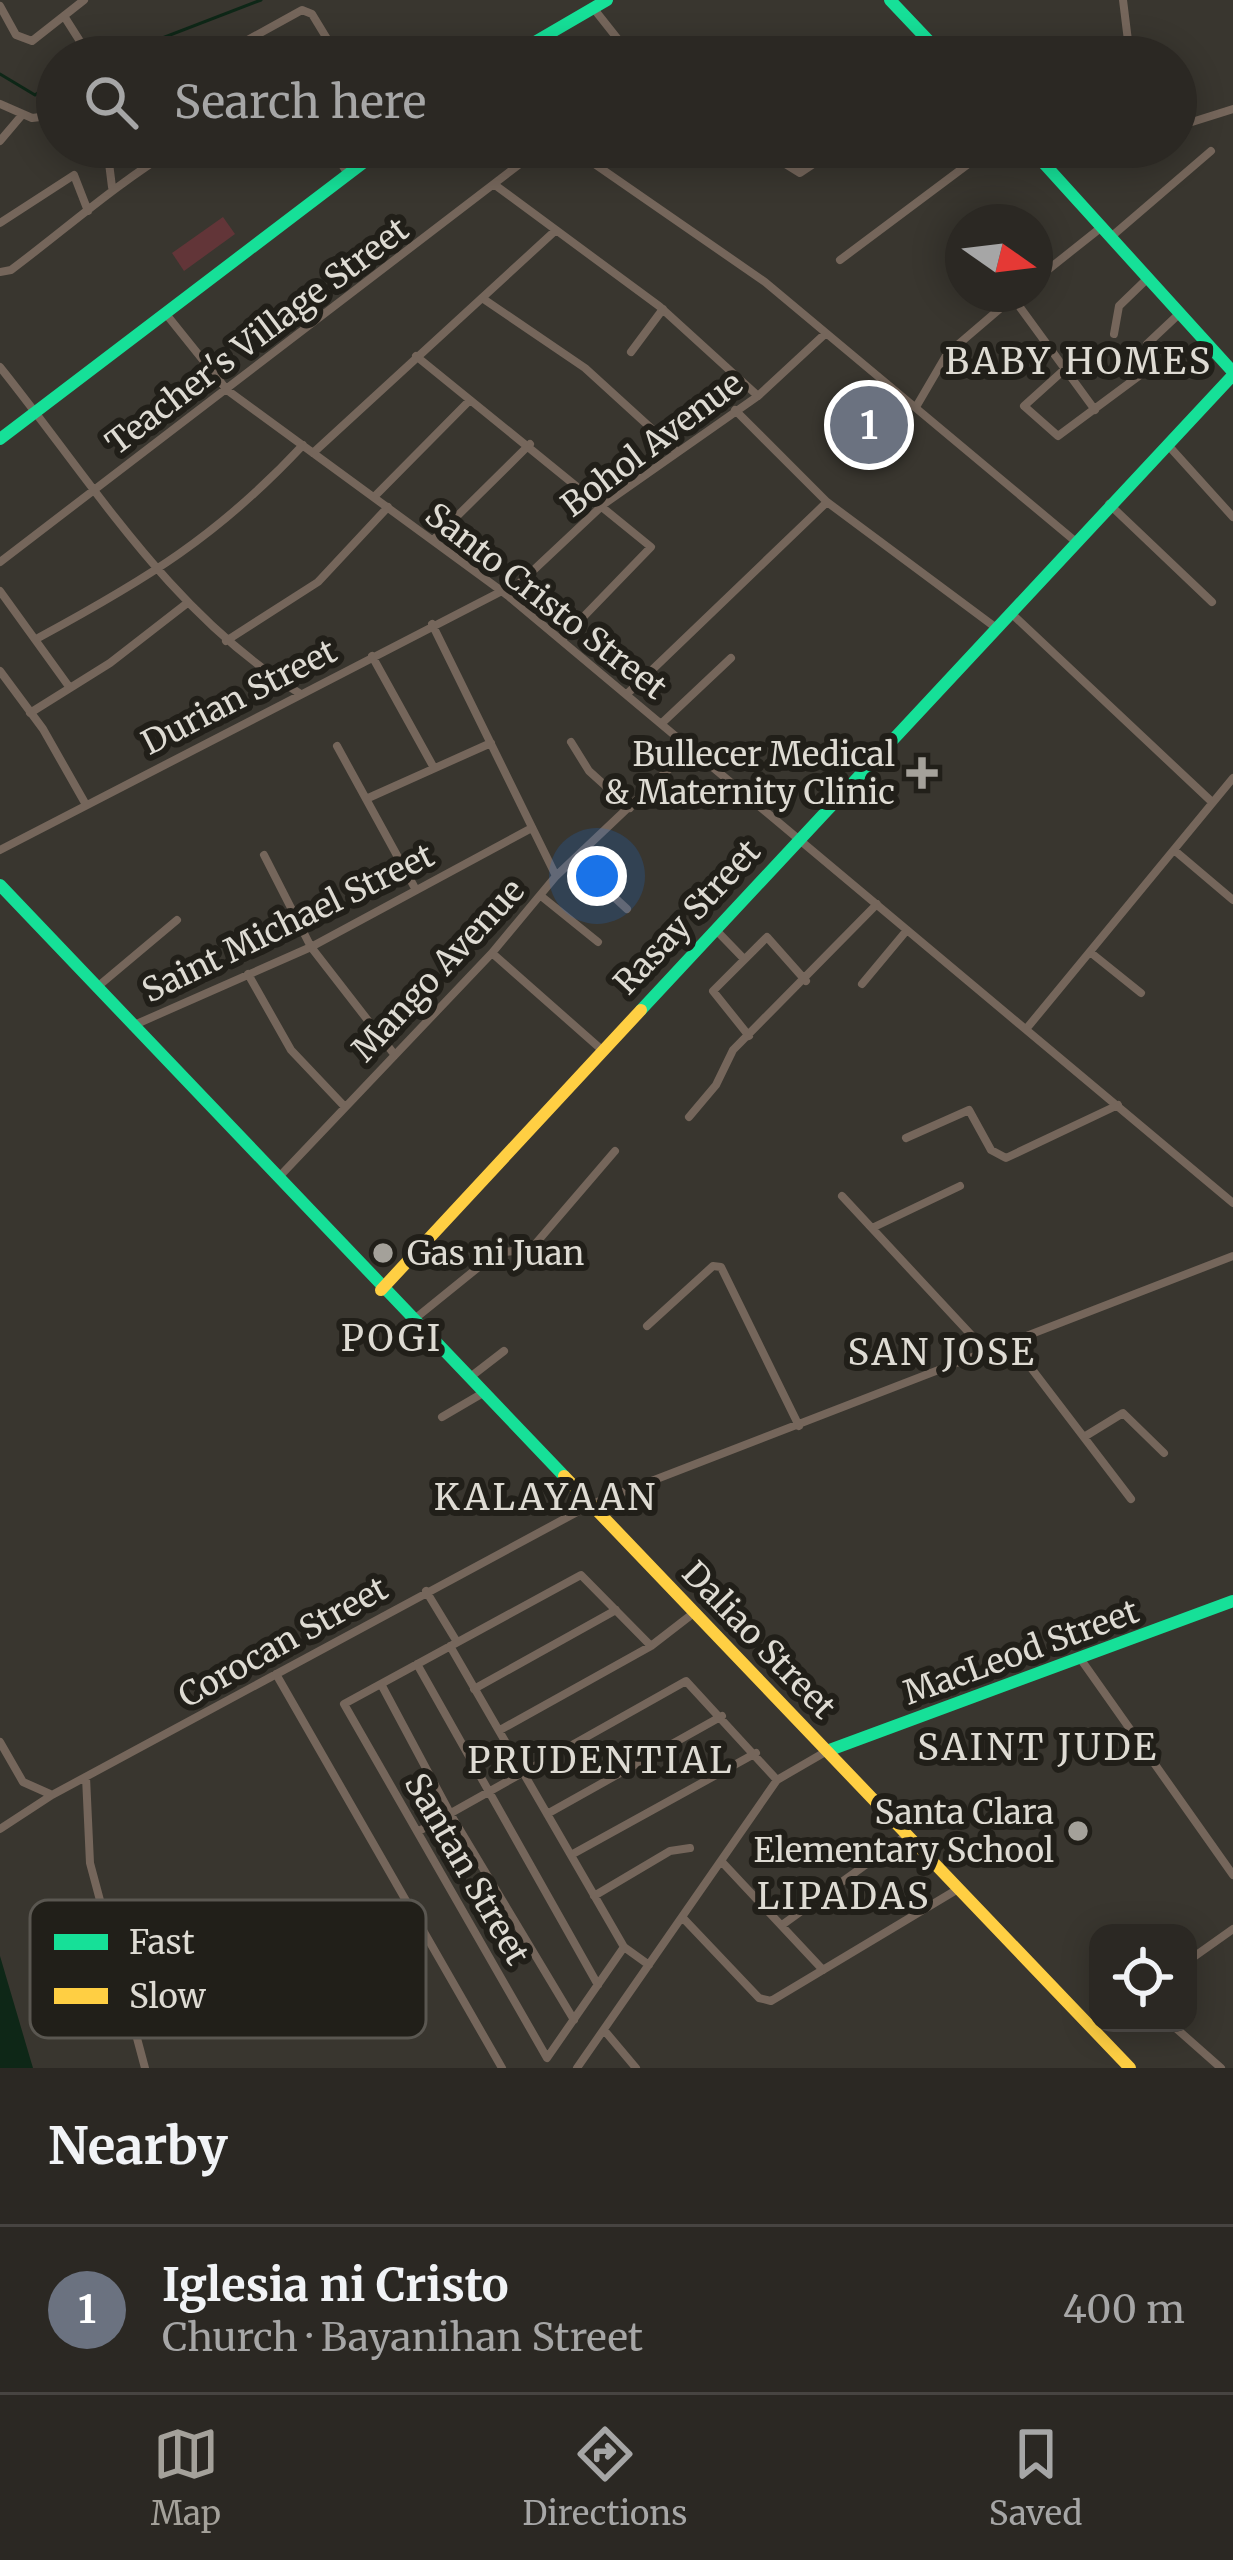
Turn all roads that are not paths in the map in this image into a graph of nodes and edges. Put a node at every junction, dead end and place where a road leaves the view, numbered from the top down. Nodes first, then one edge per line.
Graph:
1 (84, 0) edge
2 (607, 0) edge
3 (890, 0) edge
4 (1123, 0) edge
5 (0, 5) edge
6 (593, 7) junction
7 (64, 16) junction
8 (77, 36) edge
9 (254, 36) edge
10 (325, 36) edge
11 (544, 36) edge
12 (616, 36) edge
13 (924, 36) edge
14 (1127, 36) edge
15 (0, 104) edge
16 (1233, 109) edge
17 (22, 115) junction
18 (36, 115) edge
19 (1197, 120) edge
20 (0, 141) edge
21 (1211, 151) dead end
22 (1197, 162) edge
23 (109, 168) edge
24 (143, 168) edge
25 (343, 168) edge
26 (355, 168) edge
27 (516, 168) edge
28 (600, 168) edge
29 (963, 168) edge
30 (1048, 168) edge
31 (1189, 168) edge
32 (347, 174) junction
33 (495, 185) junction
34 (112, 187) junction
35 (88, 212) junction
36 (0, 223) edge
37 (556, 230) junction
38 (1108, 231) junction
39 (840, 260) dead end
40 (1053, 268) edge
41 (0, 272) edge
42 (1149, 277) junction
43 (485, 300) junction
44 (663, 309) junction
45 (995, 312) edge
46 (1026, 312) edge
47 (1181, 312) junction
48 (165, 313) junction
49 (826, 333) junction
50 (1114, 334) dead end
51 (631, 352) dead end
52 (416, 356) junction
53 (0, 367) edge
54 (1065, 369) junction
55 (1233, 373) edge
56 (227, 390) junction
57 (758, 396) junction
58 (470, 399) junction
59 (916, 407) junction
60 (735, 410) junction
61 (1095, 410) junction
62 (35, 412) junction
63 (0, 439) edge
64 (530, 444) junction
65 (1167, 444) junction
66 (303, 445) junction
67 (675, 450) junction
68 (313, 453) junction
69 (93, 489) junction
70 (374, 497) junction
71 (827, 502) junction
72 (604, 504) junction
73 (1109, 504) junction
74 (388, 507) junction
75 (1233, 517) edge
76 (433, 540) junction
77 (1075, 542) junction
78 (0, 562) edge
79 (159, 572) junction
80 (0, 591) edge
81 (504, 593) junction
82 (1212, 602) dead end
83 (186, 604) junction
84 (1010, 612) junction
85 (432, 624) junction
86 (995, 627) junction
87 (38, 638) junction
88 (562, 638) junction
89 (226, 641) junction
90 (373, 656) junction
91 (731, 658) dead end
92 (0, 671) edge
93 (70, 688) junction
94 (628, 693) junction
95 (301, 694) junction
96 (30, 713) junction
97 (662, 724) junction
98 (571, 742) dead end
99 (491, 743) junction
100 (337, 746) dead end
101 (690, 749) junction
102 (434, 767) junction
103 (1233, 778) edge
104 (366, 799) junction
105 (1212, 802) junction
106 (85, 803) junction
107 (630, 808) junction
108 (529, 830) junction
109 (798, 836) junction
110 (0, 850) edge
111 (1174, 850) junction
112 (264, 855) dead end
113 (574, 860) junction
114 (556, 876) junction
115 (0, 885) edge
116 (416, 890) junction
117 (541, 896) junction
118 (1233, 900) edge
119 (877, 904) junction
120 (627, 909) dead end
121 (176, 920) dead end
122 (714, 928) junction
123 (908, 930) junction
124 (598, 942) dead end
125 (311, 947) junction
126 (1090, 952) junction
127 (492, 953) junction
128 (744, 959) junction
129 (248, 974) junction
130 (806, 981) junction
131 (862, 984) dead end
132 (96, 988) junction
133 (1141, 993) dead end
134 (132, 1026) junction
135 (1027, 1028) junction
136 (749, 1036) junction
137 (602, 1050) junction
138 (394, 1054) junction
139 (1118, 1106) junction
140 (345, 1107) junction
141 (689, 1117) dead end
142 (906, 1138) dead end
143 (615, 1151) dead end
144 (278, 1178) junction
145 (960, 1186) dead end
146 (842, 1196) dead end
147 (1233, 1203) edge
148 (872, 1228) junction
149 (1233, 1256) edge
150 (381, 1290) junction
151 (412, 1321) junction
152 (647, 1326) dead end
153 (1012, 1343) junction
154 (504, 1351) dead end
155 (988, 1353) junction
156 (468, 1378) junction
157 (483, 1393) junction
158 (442, 1417) dead end
159 (799, 1426) junction
160 (1084, 1437) junction
161 (1164, 1454) dead end
162 (1131, 1499) dead end
163 (592, 1504) junction
164 (426, 1591) junction
165 (1233, 1601) edge
166 (616, 1610) junction
167 (695, 1612) junction
168 (453, 1644) junction
169 (651, 1646) junction
170 (1082, 1661) junction
171 (417, 1664) junction
172 (276, 1673) junction
173 (381, 1684) junction
174 (474, 1688) junction
175 (722, 1716) junction
176 (500, 1730) junction
177 (0, 1742) edge
178 (827, 1751) junction
179 (756, 1753) junction
180 (524, 1772) junction
181 (86, 1777) junction
182 (777, 1780) junction
183 (490, 1792) junction
184 (52, 1795) junction
185 (548, 1814) junction
186 (451, 1815) junction
187 (0, 1828) edge
188 (419, 1831) junction
189 (908, 1834) junction
190 (690, 1848) dead end
191 (571, 1855) junction
192 (722, 1862) junction
193 (1233, 1875) edge
194 (959, 1888) junction
195 (594, 1896) junction
196 (100, 1900) edge
197 (406, 1900) edge
198 (683, 1918) junction
199 (782, 1925) junction
200 (1233, 1929) edge
201 (426, 1935) edge
202 (624, 1947) junction
203 (1197, 1955) edge
204 (649, 1965) junction
205 (823, 1970) junction
206 (598, 1985) junction
207 (1089, 2018) edge
208 (574, 2020) junction
209 (604, 2030) junction
210 (1102, 2032) edge
211 (1180, 2032) edge
212 (137, 2038) edge
213 (145, 2068) edge
214 (502, 2068) edge
215 (578, 2068) edge
216 (636, 2068) edge
217 (1130, 2068) edge
218 (1221, 2068) edge

1 - 7 street
2 - 6 street
3 - 13 street
4 - 14 street
5 - 7 street
6 - 11 street
6 - 12 street
7 - 8 street
9 - 10 street
15 - 17 street
16 - 19 street
17 - 18 street
17 - 20 street
21 - 22 street
23 - 34 street
24 - 34 street
25 - 32 street
26 - 32 street
27 - 33 street, Teacher's Village Street
28 - 49 street
29 - 39 street
30 - 38 street
31 - 38 street
32 - 48 street
33 - 37 street
33 - 56 street, Teacher's Village Street
34 - 35 street
35 - 36 street
35 - 41 street
37 - 43 street
37 - 44 street
38 - 40 street
38 - 42 street
42 - 47 street
42 - 50 street
43 - 52 street
43 - 67 street
44 - 51 street
44 - 57 street
45 - 59 street
46 - 54 street
47 - 55 street
47 - 61 street
48 - 56 street, Santo Cristo Street
48 - 62 street
49 - 57 street, Bohol Avenue
49 - 59 street
52 - 58 street
52 - 68 street
53 - 62 street
54 - 61 street
54 - 61 street
55 - 65 street, Rasay Street
56 - 66 street, Santo Cristo Street
56 - 69 street, Teacher's Village Street
57 - 60 street, Bohol Avenue
58 - 64 street
58 - 70 street
59 - 77 street
60 - 67 street, Bohol Avenue
60 - 71 street
62 - 63 street
62 - 69 street
64 - 72 street
64 - 76 street
65 - 73 street, Rasay Street
65 - 75 street
66 - 68 street, Santo Cristo Street
66 - 79 street
67 - 72 street, Bohol Avenue
68 - 70 street, Santo Cristo Street
69 - 78 street, Teacher's Village Street
69 - 79 street
70 - 74 street, Santo Cristo Street
71 - 86 street
71 - 94 street
72 - 81 street, Bohol Avenue
72 - 88 street
73 - 77 street, Rasay Street
73 - 82 street
74 - 76 street, Santo Cristo Street
74 - 89 street
76 - 81 street, Santo Cristo Street
77 - 84 street, Rasay Street
79 - 83 street
79 - 87 street
80 - 87 street
81 - 85 street, Durian Street
81 - 88 street, Santo Cristo Street
83 - 89 street
83 - 93 street
84 - 86 street, Rasay Street
84 - 105 street
85 - 90 street, Durian Street
85 - 99 street
86 - 109 street, Rasay Street
87 - 93 street
88 - 94 street, Santo Cristo Street
89 - 95 street
90 - 95 street, Durian Street
90 - 102 street
91 - 97 street
92 - 96 street
93 - 96 street
94 - 97 street, Santo Cristo Street
95 - 106 street, Durian Street
96 - 106 street
97 - 101 street, Santo Cristo Street
98 - 107 street
99 - 102 street
99 - 108 street
100 - 104 street
101 - 107 street, Mango Avenue
101 - 109 street, Santo Cristo Street
102 - 104 street
103 - 105 street
104 - 116 street
105 - 111 street
106 - 110 street, Durian Street
107 - 113 street, Mango Avenue
108 - 114 street
108 - 116 street, Saint Michael Street
109 - 119 street, Santo Cristo Street
109 - 122 street, Rasay Street
111 - 118 street
111 - 126 street
112 - 125 street
113 - 114 street, Mango Avenue
113 - 120 street
114 - 117 street, Mango Avenue
115 - 132 street, Daliao Street
116 - 125 street, Saint Michael Street
117 - 124 street
117 - 127 street, Mango Avenue
119 - 123 street, Santo Cristo Street
119 - 130 street
121 - 132 street
122 - 128 street
122 - 137 street, Rasay Street
123 - 131 street
123 - 135 street, Santo Cristo Street
125 - 129 street, Saint Michael Street
125 - 138 street
126 - 133 street
126 - 135 street
127 - 137 street
127 - 138 street, Mango Avenue
128 - 130 street
128 - 136 street
129 - 134 street, Saint Michael Street
129 - 140 street
130 - 136 street
132 - 134 street, Daliao Street
134 - 144 street, Daliao Street
135 - 139 street, Santo Cristo Street
136 - 141 street
137 - 150 street, Rasay Street
138 - 140 street, Mango Avenue
139 - 142 street
139 - 147 street, Santo Cristo Street
140 - 144 street, Mango Avenue
143 - 151 street
144 - 150 street, Daliao Street
145 - 148 street
146 - 148 street
148 - 155 street
149 - 153 street, Corocan Street
150 - 151 street, Daliao Street
151 - 156 street, Daliao Street
152 - 159 street
153 - 155 street, Corocan Street
153 - 160 street
154 - 156 street
155 - 159 street, Corocan Street
156 - 157 street, Daliao Street
157 - 158 street
157 - 163 street, Daliao Street
159 - 163 street, Corocan Street
160 - 161 street
160 - 162 street
163 - 164 street, Corocan Street
163 - 167 street, Daliao Street
164 - 168 street
164 - 172 street, Corocan Street
165 - 170 street, MacLeod Street
166 - 168 street
166 - 169 street
166 - 174 street
167 - 169 street
167 - 178 street, Daliao Street
168 - 171 street
168 - 174 street
169 - 176 street
170 - 178 street, MacLeod Street
170 - 193 street
171 - 173 street
171 - 183 street
172 - 181 street, Corocan Street
172 - 197 street
173 - 186 street
173 - 188 street, Santan Street
174 - 176 street
175 - 179 street
175 - 180 street
175 - 185 street
176 - 180 street
177 - 184 street
178 - 182 street
178 - 189 street, Daliao Street
179 - 182 street
179 - 191 street
180 - 183 street
180 - 185 street
181 - 184 street, Corocan Street
181 - 196 street
182 - 192 street
183 - 186 street
183 - 206 street
184 - 187 street, Corocan Street
185 - 191 street
186 - 188 street
186 - 208 street
188 - 208 street, Santan Street
189 - 194 street, Daliao Street
189 - 199 street
190 - 195 street
191 - 195 street
192 - 198 street
192 - 199 street
194 - 205 street
194 - 207 street, Daliao Street
195 - 202 street
198 - 204 street
198 - 205 street
199 - 205 street
200 - 203 street
201 - 214 street
202 - 204 street
202 - 206 street
204 - 209 street
206 - 208 street
209 - 215 street
209 - 216 street
210 - 217 street, Daliao Street
211 - 218 street
212 - 213 street

